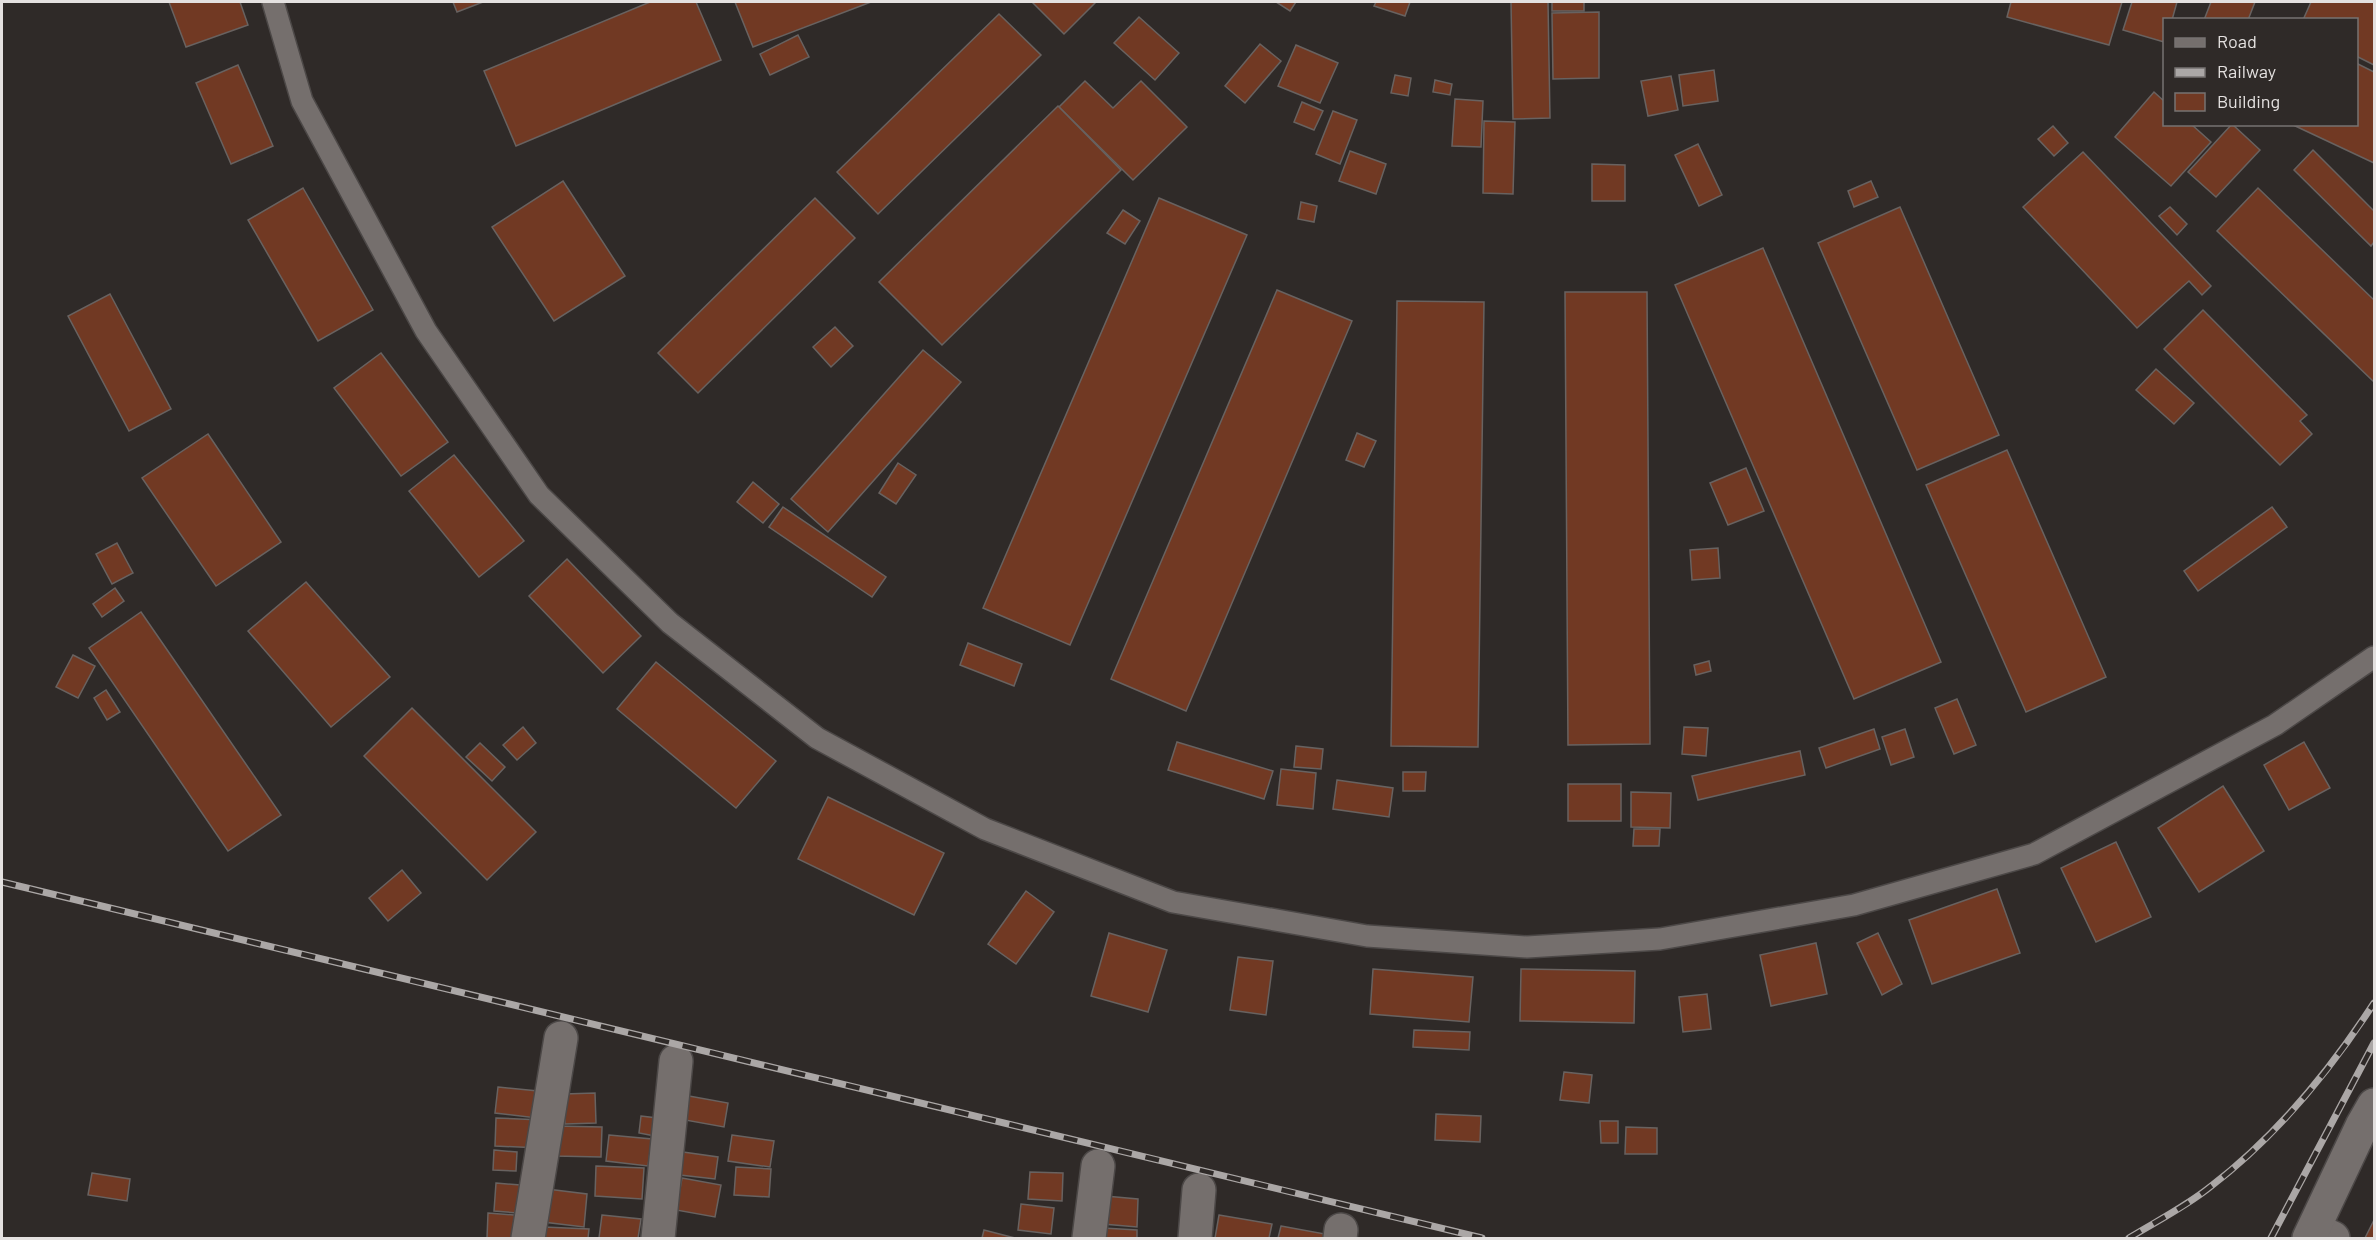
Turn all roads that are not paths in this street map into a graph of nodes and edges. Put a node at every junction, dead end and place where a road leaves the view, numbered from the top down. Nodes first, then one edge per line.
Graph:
1 (273, 2) edge
2 (2374, 657) edge
3 (561, 1038) dead end
4 (676, 1061) dead end
5 (2370, 1121) edge
6 (1098, 1166) dead end
7 (1199, 1190) dead end
8 (2319, 1235) edge
9 (528, 1239) edge
10 (658, 1239) edge
11 (1089, 1239) edge
12 (1195, 1239) edge

1 - 2 lane
3 - 9 street
4 - 10 street
5 - 8 street
6 - 11 street
7 - 12 street

